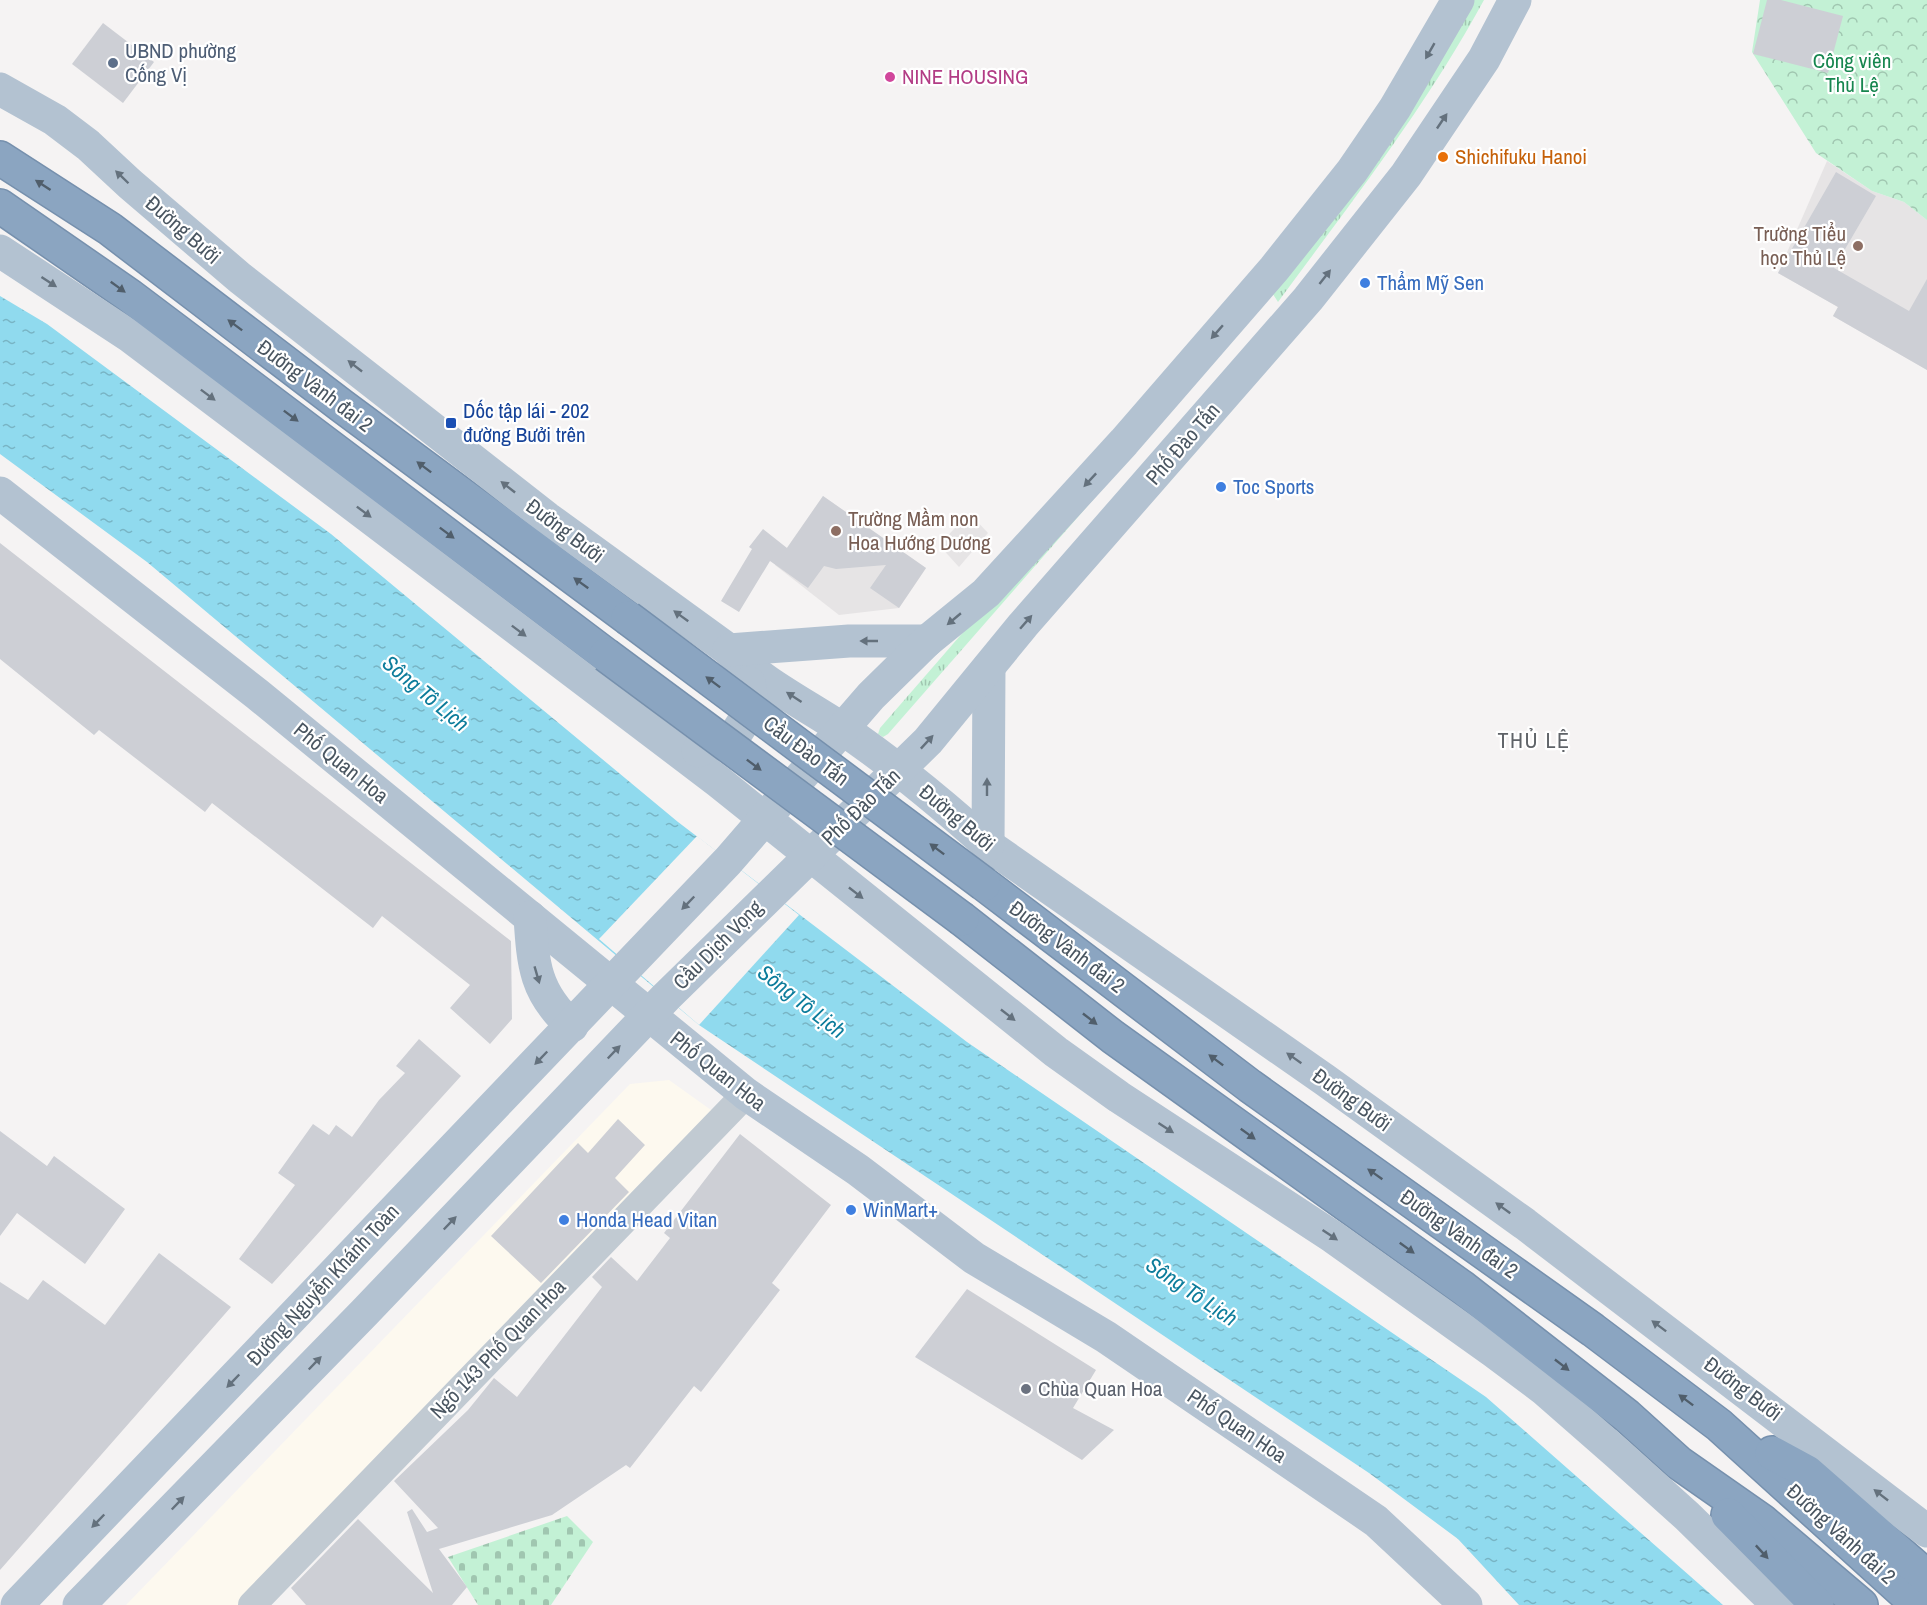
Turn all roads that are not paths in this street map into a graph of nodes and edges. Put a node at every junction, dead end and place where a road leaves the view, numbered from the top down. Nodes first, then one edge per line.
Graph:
1 (1458, 0) edge
2 (1515, 0) edge
3 (0, 89) edge
4 (0, 158) edge
5 (0, 206) edge
6 (0, 251) edge
7 (1256, 288) junction
8 (1287, 322) junction
9 (0, 493) edge
10 (628, 618) joint
11 (927, 641) junction
12 (606, 655) joint
13 (738, 659) junction
14 (989, 667) junction
15 (843, 729) junction
16 (685, 757) junction
17 (899, 770) junction
18 (765, 819) junction
19 (988, 845) junction
20 (810, 856) junction
21 (984, 884) joint
22 (530, 917) junction
23 (962, 919) joint
24 (619, 974) junction
25 (657, 1007) junction
26 (572, 1026) junction
27 (746, 1095) junction
28 (1719, 1425) junction
29 (1679, 1463) junction
30 (1927, 1531) edge
31 (1927, 1577) edge
32 (17, 1605) edge
33 (79, 1605) edge
34 (252, 1605) edge
35 (1466, 1605) edge
36 (1778, 1605) edge
37 (1817, 1605) edge
38 (1861, 1605) edge
39 (1918, 1605) edge

1 -> 7 main road
8 -> 2 main road, Phố Đào Tấn
13 -> 3 main road, Đường Bưởi
10 -> 4 highway, Đường Vành đai 2
5 -> 12 highway, Đường Vành đai 2
6 -> 16 main road
7 - 8 main road
7 -> 11 main road
14 -> 8 main road, Phố Đào Tấn
9 - 22 main road, Phố Quan Hoa
21 -> 10 highway, Cầu Đào Tấn, bridge
11 -> 13 main road
11 - 15 main road
12 -> 23 highway, Cầu Đào Tấn, bridge
15 -> 13 main road, Đường Bưởi
13 - 16 main road
17 -> 14 main road, Phố Đào Tấn
19 -> 14 main road
15 - 17 main road, Đường Bưởi
15 - 18 main road
16 - 18 main road
17 - 19 main road, Đường Bưởi
17 - 20 main road, Phố Đào Tấn
18 - 20 main road
18 -> 24 main road
30 -> 19 main road, Đường Bưởi
20 - 25 main road, Cầu Dịch Vọng
20 -> 36 main road
28 -> 21 highway, Đường Vành đai 2
22 - 24 main road, Phố Quan Hoa
22 -> 26 main road
23 -> 29 highway, Đường Vành đai 2
24 - 25 main road, Phố Quan Hoa
24 - 26 main road, Đường Nguyễn Khánh Toàn
25 - 27 main road, Phố Quan Hoa
33 -> 25 main road
26 -> 32 main road, Đường Nguyễn Khánh Toàn
27 - 34 street, Ngõ 143 Phố Quan Hoa
27 - 35 main road, Phố Quan Hoa
28 - 31 highway
28 - 39 highway, Đường Vành đai 2
29 -> 37 highway
29 - 38 highway, Đường Vành đai 2

